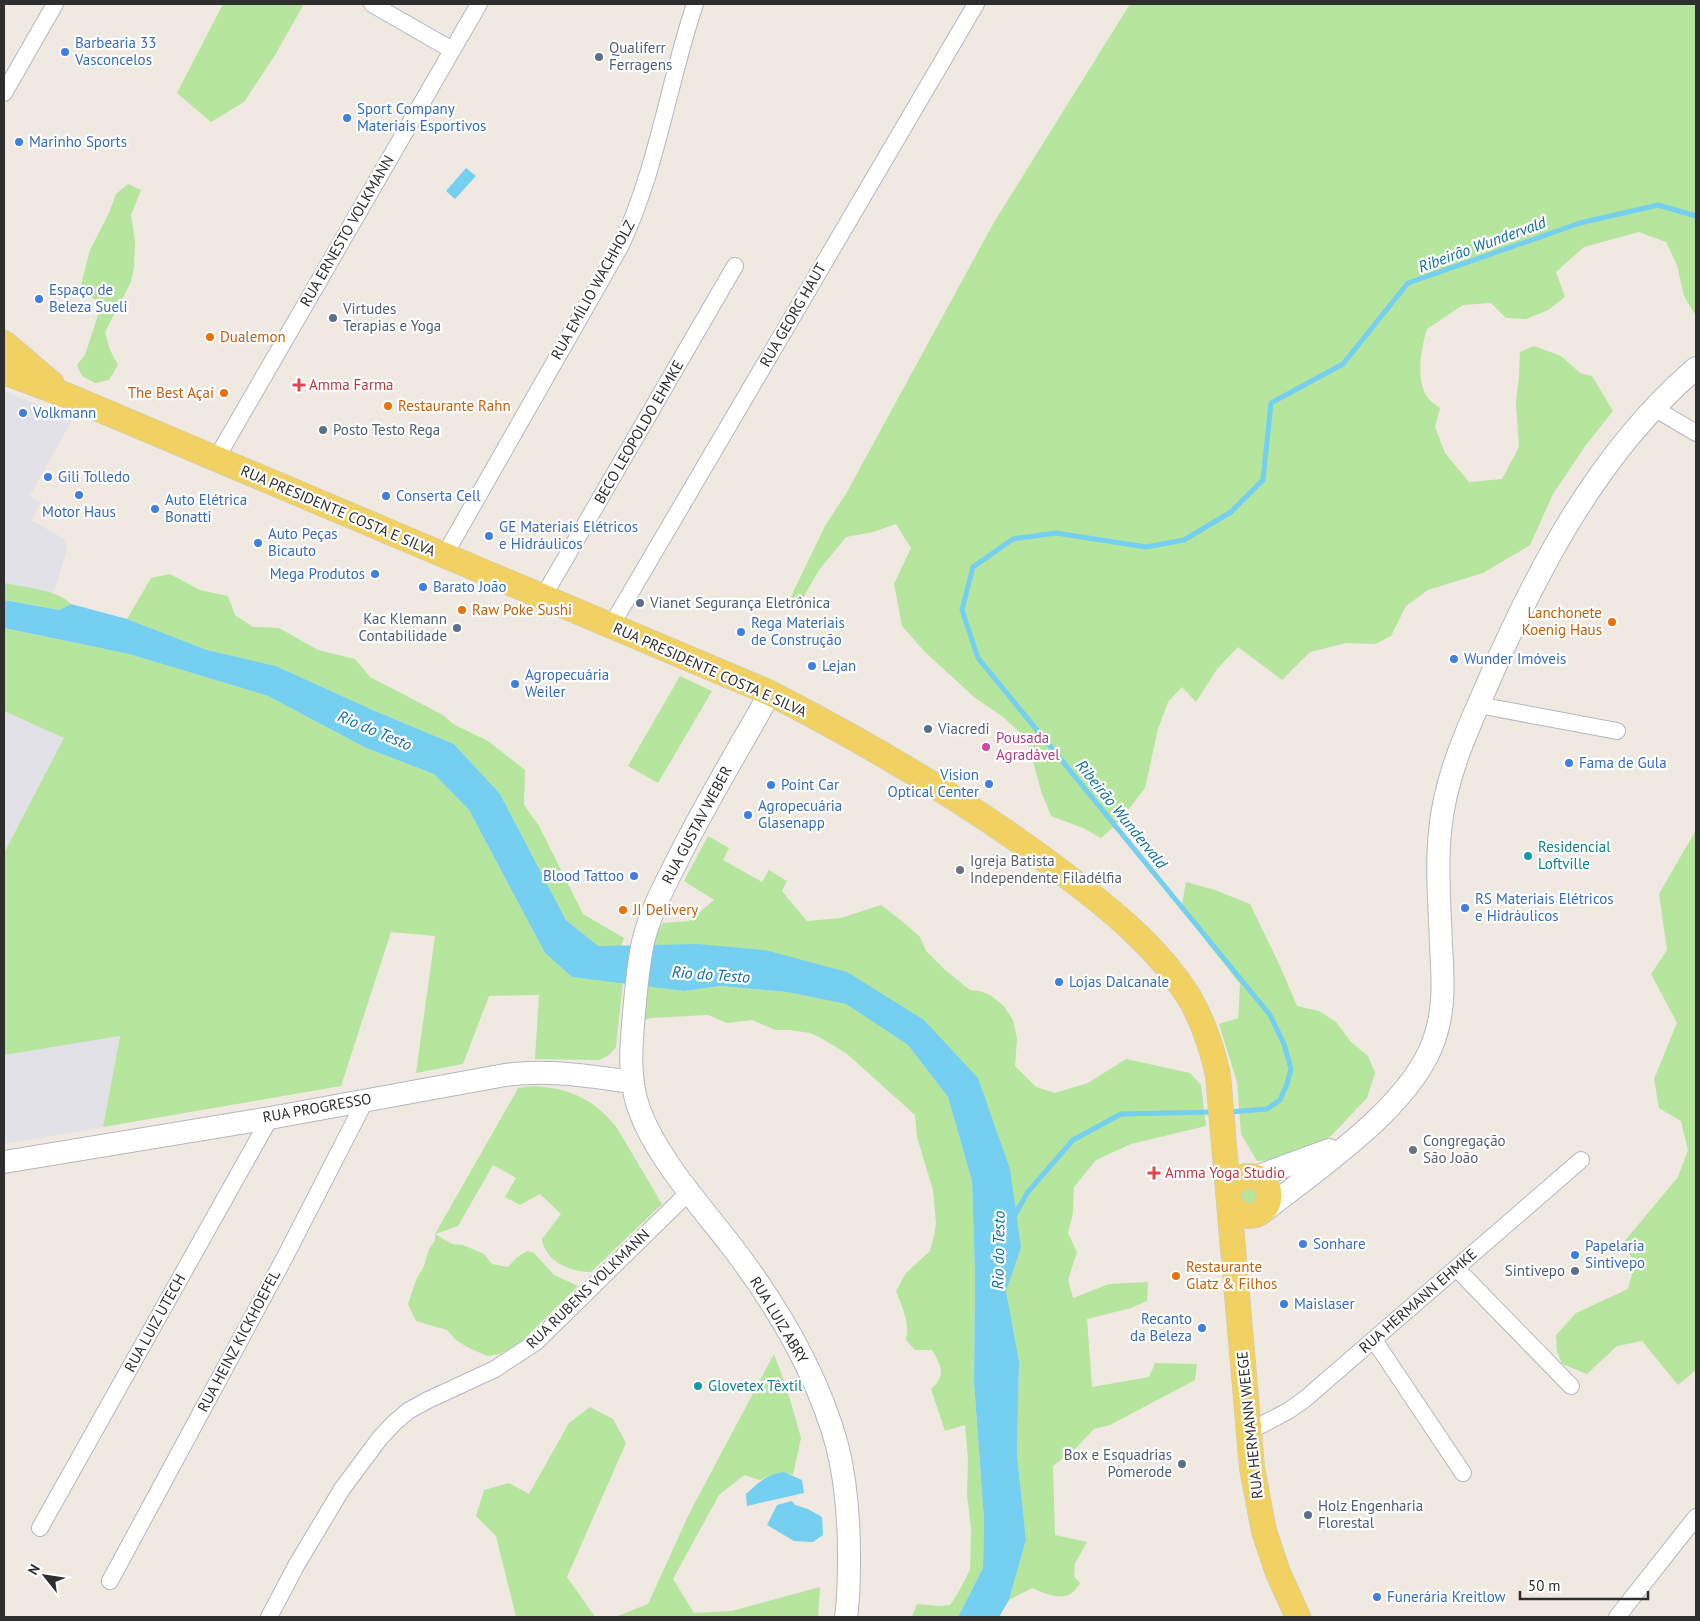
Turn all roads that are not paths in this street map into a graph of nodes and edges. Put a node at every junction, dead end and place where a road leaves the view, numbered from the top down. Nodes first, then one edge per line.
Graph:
1 (55, 4) edge
2 (372, 4) edge
3 (479, 4) edge
4 (695, 4) edge
5 (976, 4) edge
6 (452, 50) junction
7 (4, 93) edge
8 (735, 266) dead end
9 (4, 343) edge
10 (1696, 368) edge
11 (4, 372) edge
12 (68, 396) junction
13 (1654, 408) junction
14 (1696, 433) edge
15 (216, 459) junction
16 (444, 556) junction
17 (543, 597) junction
18 (611, 626) junction
19 (770, 693) junction
20 (1478, 705) junction
21 (1617, 731) dead end
22 (632, 1082) junction
23 (366, 1099) junction
24 (270, 1118) junction
25 (1223, 1121) junction
26 (1355, 1138) junction
27 (1581, 1160) dead end
28 (4, 1162) edge
29 (1256, 1177) junction
30 (689, 1192) junction
31 (1228, 1197) junction
32 (1261, 1213) junction
33 (1234, 1257) junction
34 (1456, 1268) junction
35 (1374, 1340) junction
36 (1571, 1386) dead end
37 (1248, 1432) junction
38 (1463, 1473) dead end
39 (1696, 1517) edge
40 (40, 1528) dead end
41 (110, 1581) dead end
42 (269, 1617) edge
43 (846, 1617) edge
44 (1298, 1617) edge
45 (1617, 1617) edge

1 - 7 street
2 - 6 street
3 - 6 street, RUA ERNESTO VOLKMANN
4 - 16 street, RUA EMÍLIO WACHHOLZ
5 - 18 street, RUA GEORG HAUT
6 - 15 street, RUA ERNESTO VOLKMANN
8 - 17 street, BECO LEOPOLDO EHMKE
9 - 12 main road, RUA PRESIDENTE COSTA E SILVA
10 - 13 street
11 - 12 main road, RUA PRESIDENTE COSTA E SILVA
12 - 15 main road, RUA PRESIDENTE COSTA E SILVA
13 - 14 street
13 - 20 street
15 - 16 main road, RUA PRESIDENTE COSTA E SILVA
16 - 17 main road, RUA PRESIDENTE COSTA E SILVA
17 - 18 main road, RUA PRESIDENTE COSTA E SILVA
18 - 19 main road, RUA PRESIDENTE COSTA E SILVA
19 - 22 street, RUA GUSTAV WEBER
19 - 25 main road, RUA PRESIDENTE COSTA E SILVA
20 - 21 street
20 - 26 street
22 - 23 street, RUA PROGRESSO
22 - 30 street, RUA LUIZ ABRY
23 - 24 street, RUA PROGRESSO
23 - 41 street, RUA HEINZ KICKHOEFEL
24 - 28 street, RUA PROGRESSO
24 - 40 street, RUA LUIZ UTECH
25 - 29 main road
25 - 31 main road, RUA HERMANN WEEGE
26 - 29 street
26 - 32 street
27 - 34 street, RUA HERMANN EHMKE
29 - 31 main road
29 - 32 main road
30 - 42 street, RUA RUBENS VOLKMANN
30 - 43 street, RUA LUIZ ABRY
31 - 32 main road
31 - 33 main road, RUA HERMANN WEEGE
32 - 33 main road
33 - 37 main road, RUA HERMANN WEEGE
34 - 35 street, RUA HERMANN EHMKE
34 - 36 street
35 - 37 street, RUA HERMANN EHMKE
35 - 38 street
37 - 44 main road, RUA HERMANN WEEGE
39 - 45 street

